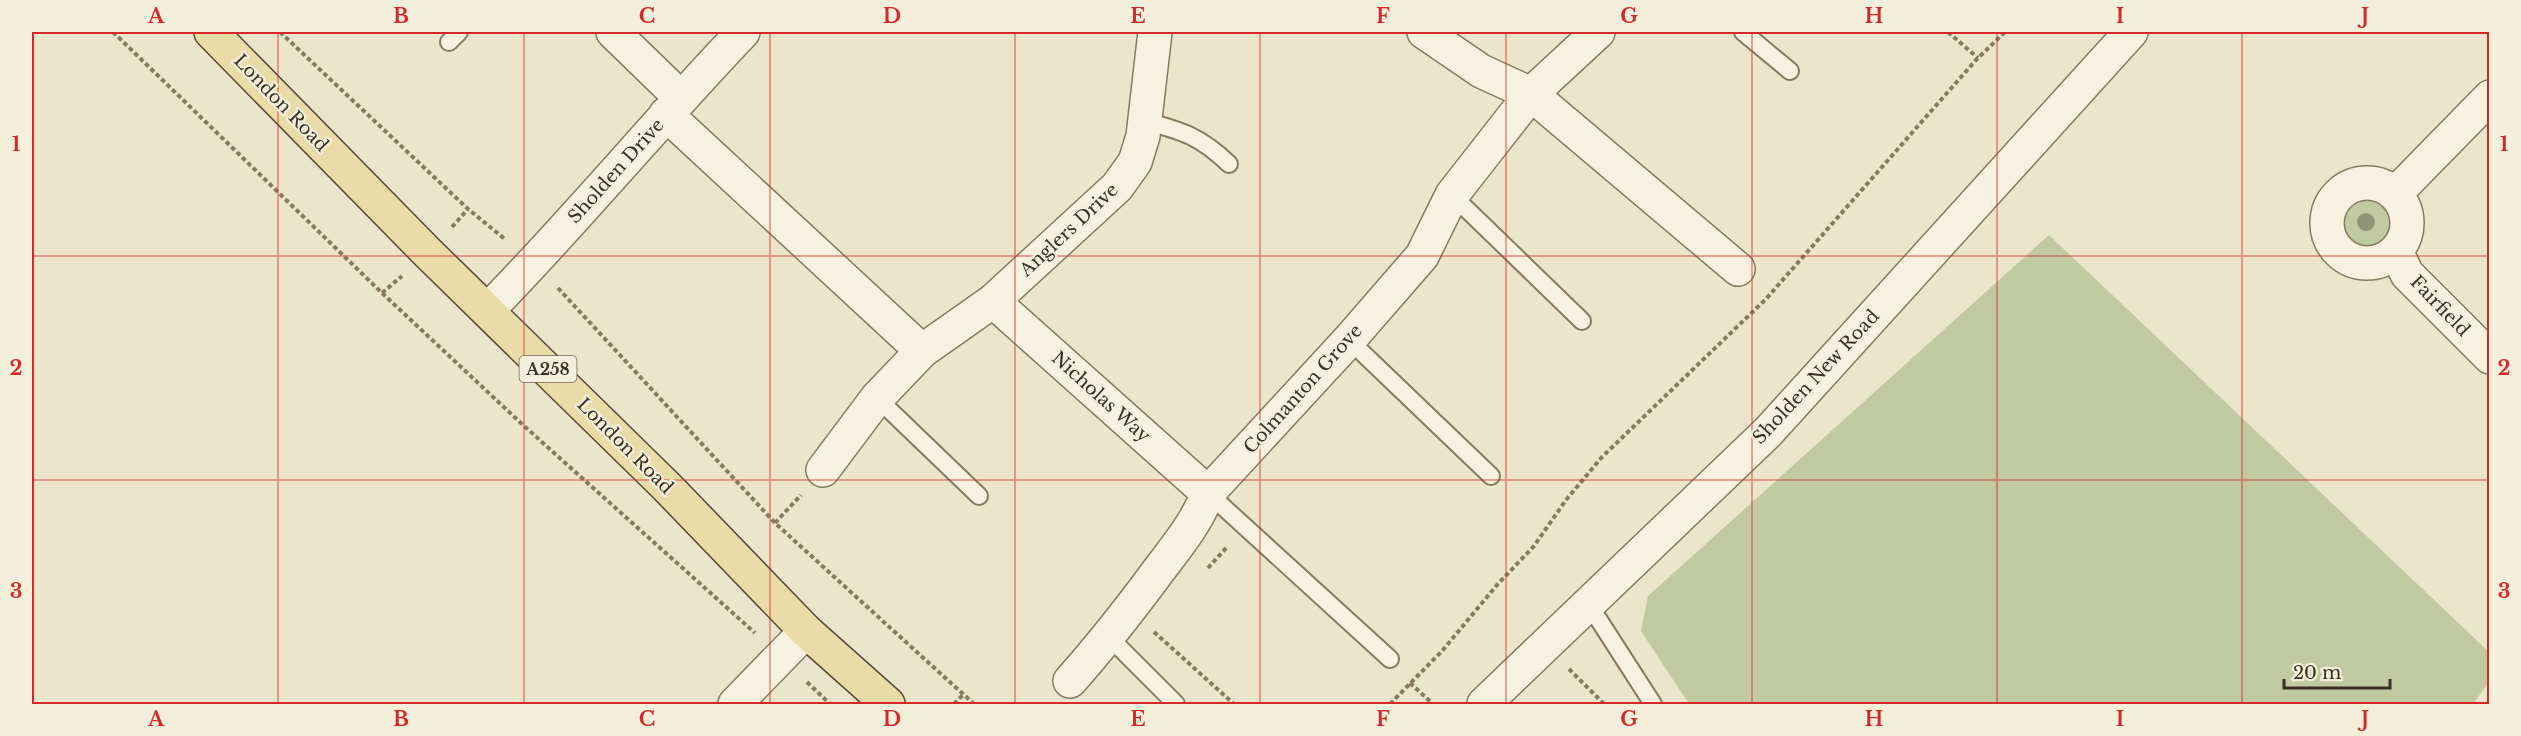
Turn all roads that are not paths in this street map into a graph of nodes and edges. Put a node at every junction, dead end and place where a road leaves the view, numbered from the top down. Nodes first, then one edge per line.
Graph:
1 (211, 32) edge
2 (613, 32) edge
3 (743, 32) edge
4 (1155, 32) edge
5 (1424, 32) edge
6 (1598, 32) edge
7 (1743, 32) edge
8 (2131, 32) edge
9 (1790, 71) dead end
10 (1531, 94) junction
11 (2490, 97) edge
12 (673, 106) junction
13 (1144, 121) junction
14 (1228, 164) dead end
15 (2396, 194) junction
16 (1452, 195) junction
17 (2396, 251) junction
18 (1738, 269) dead end
19 (993, 301) junction
20 (488, 310) junction
21 (1582, 321) dead end
22 (1349, 340) junction
23 (922, 351) junction
24 (2490, 357) edge
25 (877, 398) junction
26 (823, 470) dead end
27 (1491, 476) dead end
28 (1208, 493) junction
29 (979, 496) dead end
30 (1588, 603) junction
31 (806, 631) junction
32 (1109, 637) junction
33 (1390, 659) road end
34 (1070, 681) dead end
35 (735, 705) edge
36 (888, 705) edge
37 (1176, 705) edge
38 (1484, 705) edge
39 (1653, 705) edge

1 - 20 main road, London Road / A258
2 - 12 street
3 - 12 street, Sholden Drive
4 - 13 street, Anglers Drive
5 - 10 street
6 - 10 street, Colmanton Grove
7 - 9 lane
8 - 30 street, Sholden New Road
10 - 16 street, Colmanton Grove
10 - 18 street
11 - 15 street
12 - 20 street, Sholden Drive
12 - 23 street
13 - 14 lane
13 - 19 street, Anglers Drive
15 - 17 street
15 - 17 street
16 - 21 lane
16 - 22 street, Colmanton Grove
17 - 24 street, Fairfield
19 - 23 street, Anglers Drive
19 - 28 street, Nicholas Way
20 - 31 main road, London Road / A258
22 - 27 lane
22 - 28 street, Colmanton Grove
23 - 25 street, Anglers Drive
25 - 26 street, Anglers Drive
25 - 29 lane
28 - 32 street, Colmanton Grove
28 - 33 lane
30 - 38 street, Sholden New Road
30 - 39 lane
31 - 35 street
31 - 36 main road, London Road / A258
32 - 34 street, Colmanton Grove
32 - 37 lane

